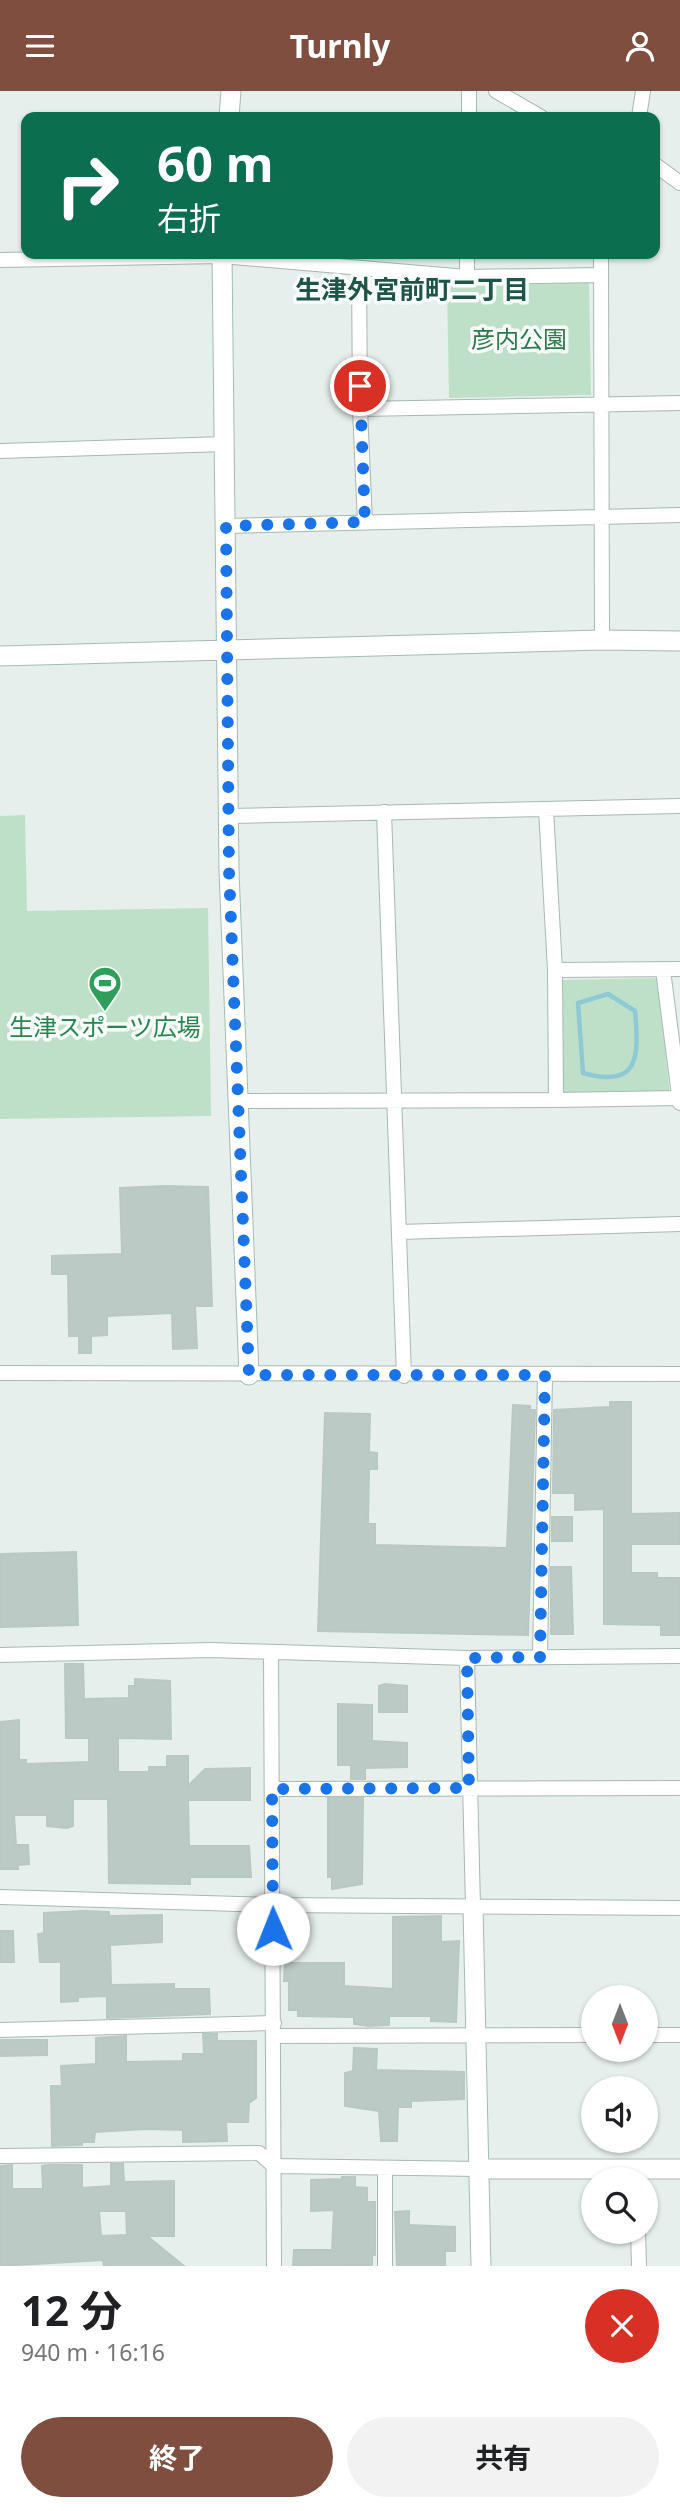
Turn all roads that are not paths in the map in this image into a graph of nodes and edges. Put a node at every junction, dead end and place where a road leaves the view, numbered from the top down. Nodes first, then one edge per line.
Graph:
1 (230, 91) edge
2 (469, 91) edge
3 (496, 91) edge
4 (643, 91) edge
5 (229, 112) edge
6 (469, 112) edge
7 (532, 112) edge
8 (640, 112) edge
9 (660, 169) edge
10 (680, 184) edge
11 (44, 259) edge
12 (222, 259) edge
13 (264, 259) edge
14 (467, 259) edge
15 (601, 259) edge
16 (0, 260) edge
17 (359, 268) junction
18 (601, 275) junction
19 (467, 277) junction
20 (680, 403) edge
21 (600, 405) junction
22 (360, 409) junction
23 (225, 445) junction
24 (0, 451) edge
25 (680, 515) edge
26 (600, 517) junction
27 (365, 522) junction
28 (226, 526) junction
29 (602, 640) junction
30 (680, 642) edge
31 (227, 650) junction
32 (0, 656) edge
33 (680, 806) edge
34 (546, 809) junction
35 (384, 812) junction
36 (229, 815) junction
37 (555, 969) junction
38 (680, 969) edge
39 (663, 970) junction
40 (394, 1100) junction
41 (556, 1100) junction
42 (240, 1101) junction
43 (680, 1101) edge
44 (680, 1224) edge
45 (399, 1232) junction
46 (0, 1373) edge
47 (680, 1374) edge
48 (249, 1375) junction
49 (545, 1375) junction
50 (404, 1376) junction
51 (271, 1652) junction
52 (0, 1655) edge
53 (680, 1655) edge
54 (540, 1657) junction
55 (467, 1658) junction
56 (469, 1788) junction
57 (680, 1788) edge
58 (272, 1789) junction
59 (0, 1897) edge
60 (272, 1905) junction
61 (473, 1907) junction
62 (680, 1908) edge
63 (0, 2030) edge
64 (274, 2030) junction
65 (581, 2035) edge
66 (658, 2035) edge
67 (680, 2035) edge
68 (475, 2036) junction
69 (0, 2157) edge
70 (274, 2166) junction
71 (384, 2168) junction
72 (480, 2169) junction
73 (680, 2169) edge
74 (581, 2172) edge
75 (658, 2172) edge
76 (638, 2244) edge
77 (274, 2266) edge
78 (385, 2266) edge
79 (481, 2266) edge
80 (639, 2266) edge

1 - 5 street
2 - 6 street
3 - 7 street
4 - 8 street
9 - 10 street
11 - 16 street
12 - 23 street
13 - 17 street
14 - 19 street
15 - 18 street
17 - 19 street
17 - 22 street
18 - 19 street
18 - 21 street
20 - 21 street
21 - 22 street
21 - 26 street
22 - 27 street
23 - 24 street
23 - 28 street
25 - 26 street
26 - 27 street
26 - 29 street
27 - 28 street
28 - 31 street
29 - 30 street
29 - 31 street
31 - 32 street
31 - 36 street
33 - 34 street
34 - 35 street
34 - 37 street
35 - 36 street
35 - 40 street
36 - 42 street
37 - 39 street
37 - 41 street
38 - 39 street
39 - 43 street
40 - 41 street
40 - 42 street
40 - 45 street
41 - 43 street
42 - 48 street
44 - 45 street
45 - 50 street
46 - 48 street
47 - 49 street
48 - 50 street
49 - 50 street
49 - 54 street
51 - 52 street
51 - 55 street
51 - 58 street
53 - 54 street
54 - 55 street
55 - 56 street
56 - 57 street
56 - 58 street
56 - 61 street
58 - 60 street
59 - 60 street
60 - 61 street
60 - 64 street
61 - 62 street
61 - 68 street
63 - 64 street
64 - 68 street
64 - 70 street
65 - 68 street
66 - 67 street
68 - 72 street
69 - 70 street
70 - 71 street
70 - 77 street
71 - 72 street
71 - 78 street
72 - 74 street
72 - 79 street
73 - 75 street
76 - 80 street

